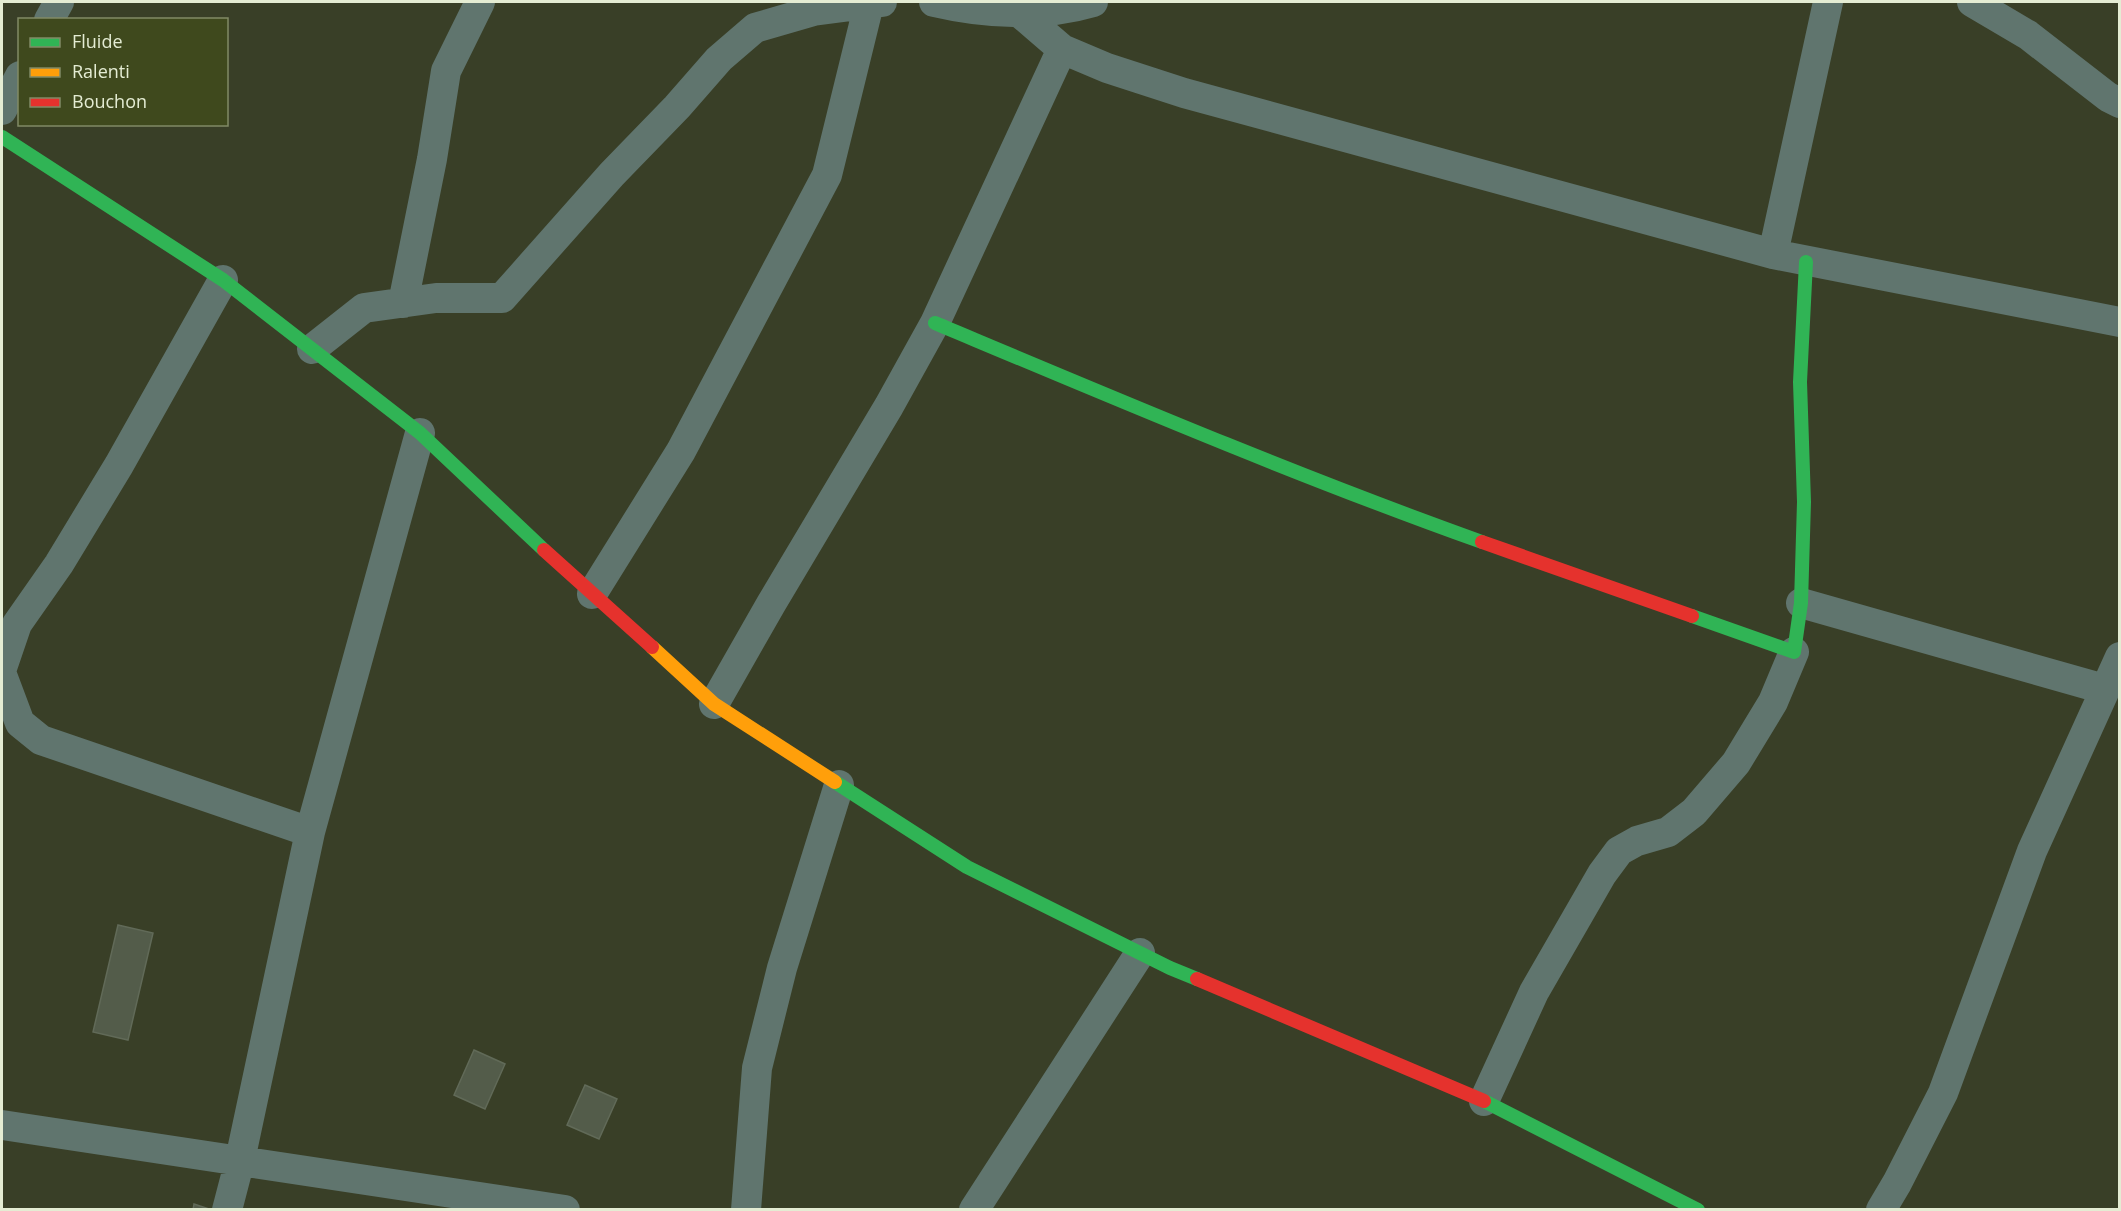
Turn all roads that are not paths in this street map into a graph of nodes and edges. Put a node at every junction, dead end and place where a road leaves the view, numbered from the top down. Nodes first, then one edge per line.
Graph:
1 (59, 2) edge
2 (480, 2) edge
3 (934, 2) edge
4 (1093, 2) edge
5 (1828, 2) edge
6 (1972, 2) edge
7 (875, 3) edge
8 (1020, 13) junction
9 (51, 18) edge
10 (1062, 49) junction
11 (18, 80) edge
12 (2120, 103) edge
13 (2, 110) edge
14 (4, 144) edge
15 (1773, 254) junction
16 (1806, 262) junction
17 (223, 280) junction
18 (403, 303) junction
19 (2120, 322) edge
20 (935, 323) junction
21 (312, 349) junction
22 (420, 433) junction
23 (592, 594) junction
24 (1801, 603) junction
25 (1794, 652) junction
26 (2120, 657) edge
27 (2, 668) edge
28 (2, 675) edge
29 (2104, 689) junction
30 (714, 704) junction
31 (839, 785) junction
32 (309, 832) junction
33 (1140, 953) junction
34 (1484, 1101) junction
35 (2, 1125) edge
36 (240, 1160) junction
37 (227, 1209) edge
38 (565, 1209) edge
39 (746, 1209) edge
40 (974, 1209) edge
41 (1698, 1209) edge
42 (1881, 1209) edge

1 - 9 street
2 - 18 street
3 - 8 street
4 - 8 street
5 - 15 street
6 - 12 street
7 - 18 street
7 - 23 street
8 - 10 street
10 - 15 street
10 - 20 street
11 - 13 street
14 - 17 street
15 - 16 street
16 - 19 street
16 - 24 street
17 - 21 street
17 - 27 street
18 - 21 street
20 - 25 street
20 - 30 street
21 - 22 street
22 - 23 street
22 - 32 street
23 - 30 street
24 - 25 street
24 - 29 street
25 - 34 street
26 - 29 street
28 - 32 street
29 - 42 street
30 - 31 street
31 - 33 street
31 - 39 street
32 - 36 street
33 - 34 street
33 - 40 street
34 - 41 street
35 - 36 street
36 - 37 street
36 - 38 street

